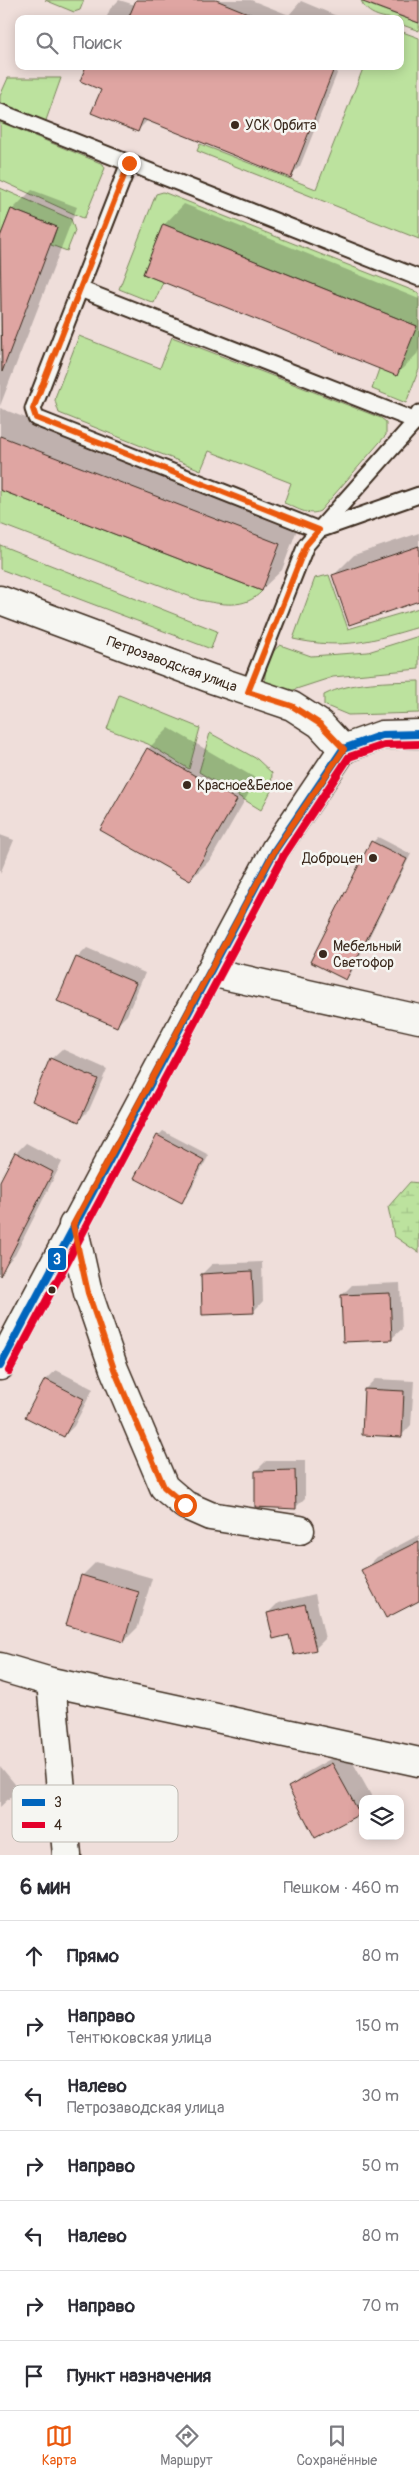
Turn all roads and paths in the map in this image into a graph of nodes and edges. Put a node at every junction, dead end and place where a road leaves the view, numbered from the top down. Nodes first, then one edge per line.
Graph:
1 (0, 112) edge
2 (129, 163) junction
3 (419, 278) edge
4 (80, 289) junction
5 (418, 417) edge
6 (419, 495) edge
7 (319, 530) junction
8 (0, 600) edge
9 (248, 692) junction
10 (419, 734) edge
11 (344, 749) junction
12 (210, 972) junction
13 (419, 1019) edge
14 (73, 1225) junction
15 (0, 1366) edge
16 (300, 1530) dead end
17 (0, 1667) edge
18 (51, 1682) junction
19 (419, 1762) edge
20 (61, 1785) edge
21 (66, 1842) edge
22 (67, 1855) edge

1 - 2 lane
2 - 3 lane
2 - 4 lane
4 - 5 lane
4 - 7 lane
5 - 7 lane
6 - 7 lane
7 - 9 lane
8 - 9 street, Петрозаводская улица
9 - 11 street, Петрозаводская улица
10 - 11 street
11 - 12 street
12 - 13 street
12 - 14 street
14 - 15 street
14 - 16 street
17 - 18 street
18 - 19 street
18 - 20 street
21 - 22 street

